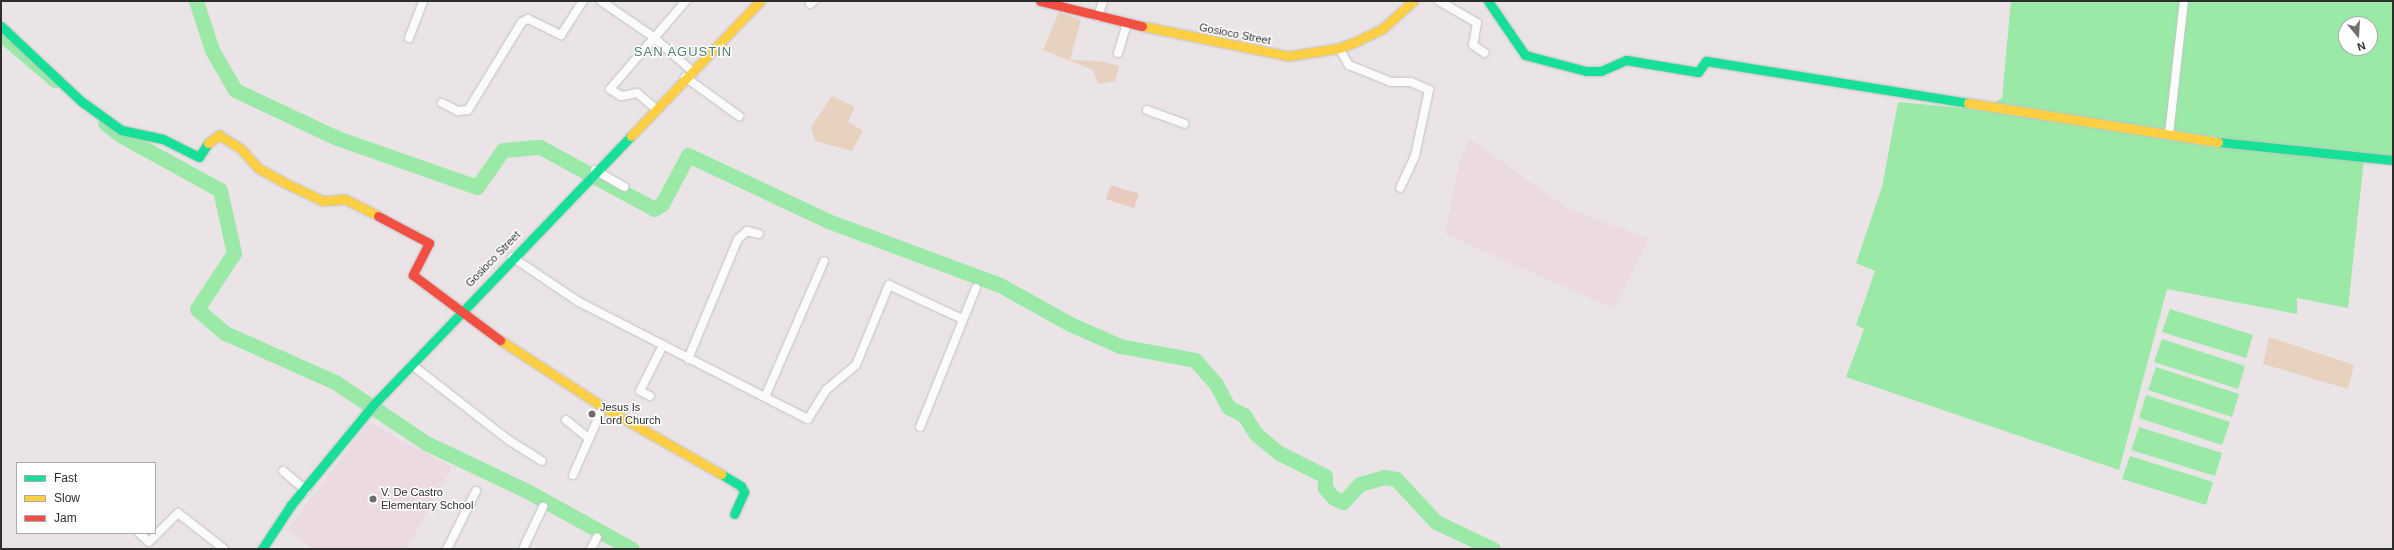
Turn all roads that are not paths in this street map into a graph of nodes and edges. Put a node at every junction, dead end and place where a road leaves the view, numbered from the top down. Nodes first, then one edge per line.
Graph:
1 (423, 1) edge
2 (601, 1) edge
3 (686, 1) edge
4 (760, 1) edge
5 (1040, 1) edge
6 (1103, 1) edge
7 (1413, 1) edge
8 (1439, 1) edge
9 (1488, 1) edge
10 (2184, 1) edge
11 (579, 2) edge
12 (1098, 17) junction
13 (1127, 23) junction
14 (1, 26) edge
15 (652, 36) junction
16 (409, 38) dead end
17 (1339, 48) junction
18 (1118, 53) dead end
19 (1485, 53) dead end
20 (688, 73) junction
21 (442, 103) dead end
22 (655, 108) junction
23 (1147, 110) dead end
24 (739, 116) dead end
25 (1184, 124) dead end
26 (2169, 134) junction
27 (2393, 160) edge
28 (592, 172) junction
29 (625, 187) dead end
30 (1400, 188) dead end
31 (759, 234) dead end
32 (512, 257) junction
33 (824, 261) dead end
34 (976, 288) dead end
35 (459, 312) junction
36 (962, 319) junction
37 (662, 346) junction
38 (688, 359) junction
39 (412, 365) junction
40 (650, 396) dead end
41 (765, 397) junction
42 (603, 407) junction
43 (566, 420) dead end
44 (920, 427) dead end
45 (588, 438) junction
46 (542, 461) dead end
47 (283, 471) dead end
48 (573, 475) dead end
49 (306, 490) junction
50 (476, 491) dead end
51 (543, 507) dead end
52 (734, 514) dead end
53 (140, 534) edge
54 (597, 537) dead end
55 (224, 549) edge
56 (262, 549) edge
57 (447, 549) edge
58 (523, 549) edge
59 (591, 549) edge

1 - 16 street
2 - 15 street
3 - 15 street
4 - 20 street, Gosioco Street
5 - 12 street, Gosioco Street
6 - 12 street
7 - 17 street, Gosioco Street
8 - 19 street
9 - 26 street
10 - 26 street
11 - 21 street
12 - 13 street, Gosioco Street
13 - 17 street, Gosioco Street
13 - 18 street
14 - 35 street
15 - 20 street
15 - 22 street
17 - 30 street
20 - 22 street, Gosioco Street
20 - 24 street
22 - 28 street, Gosioco Street
23 - 25 street
26 - 27 street
28 - 29 street
28 - 32 street, Gosioco Street
31 - 38 street
32 - 35 street, Gosioco Street
32 - 37 street
33 - 41 street
34 - 36 street
35 - 39 street, Gosioco Street
35 - 42 street
36 - 41 street
36 - 44 street
37 - 38 street
37 - 40 street
38 - 41 street
39 - 46 street
39 - 49 street, Gosioco Street
42 - 45 street
42 - 52 street
43 - 45 street
45 - 48 street
47 - 49 street
49 - 56 street, Gosioco Street
50 - 57 street
51 - 58 street
53 - 55 street
54 - 59 street

